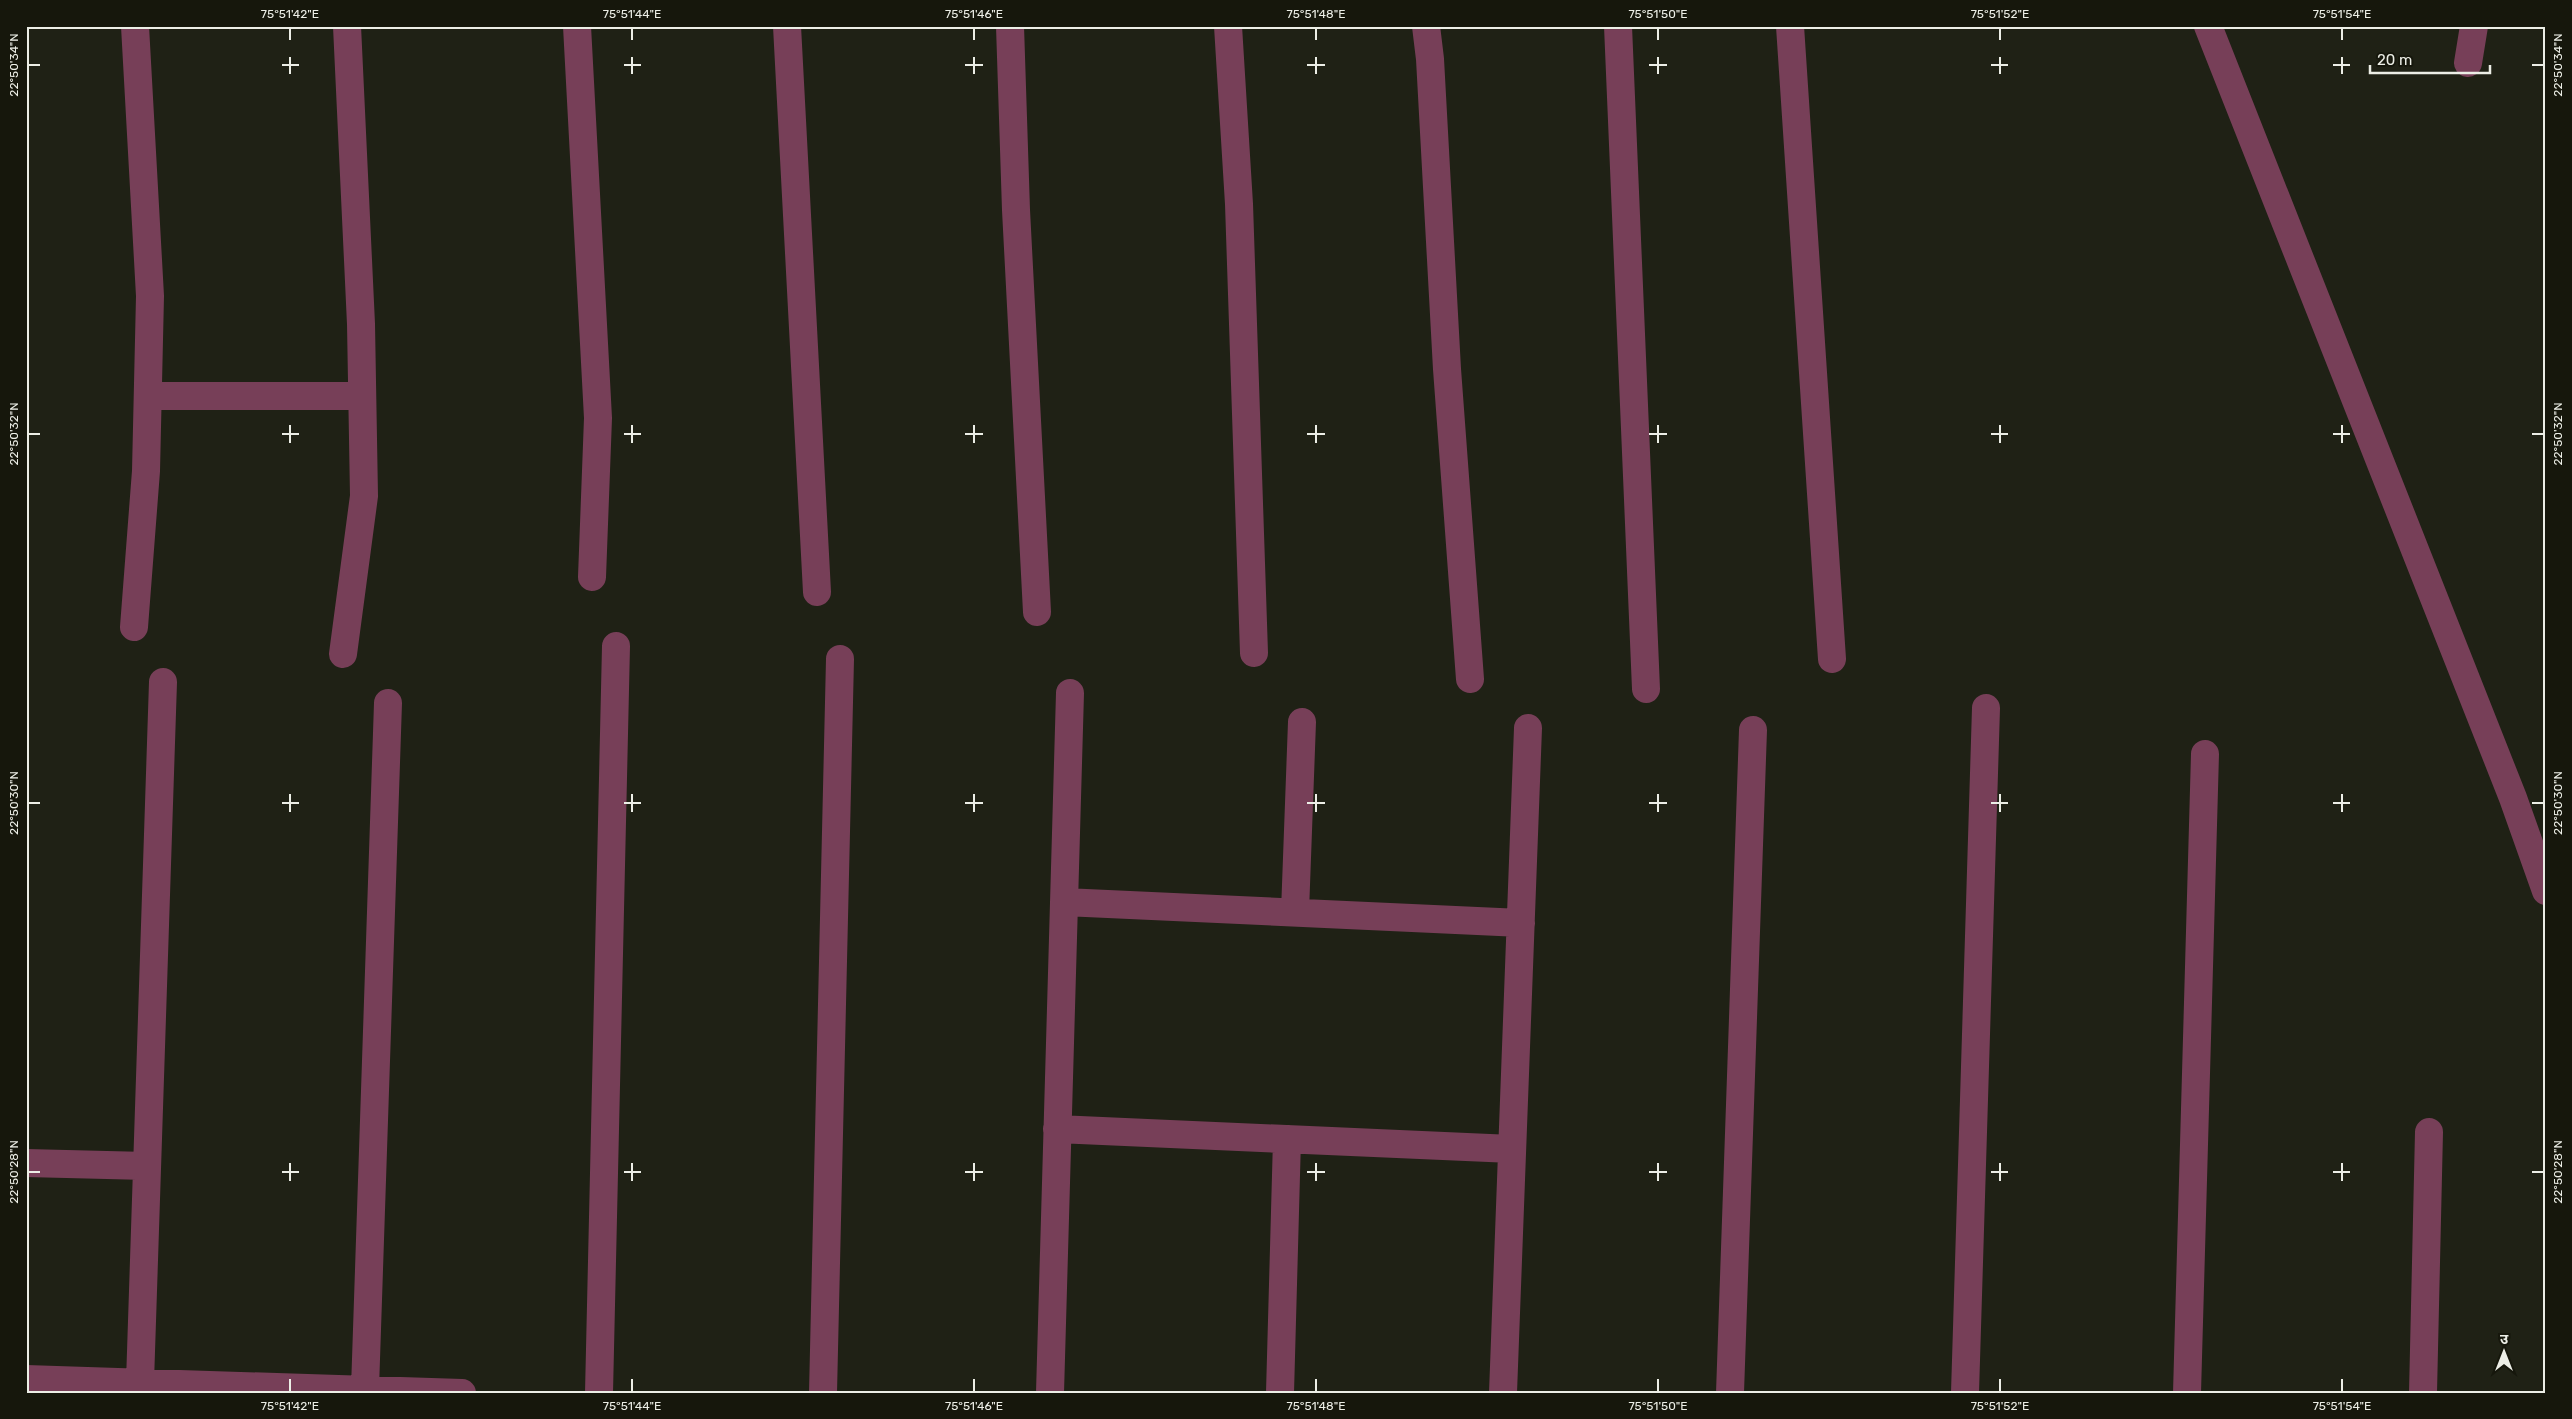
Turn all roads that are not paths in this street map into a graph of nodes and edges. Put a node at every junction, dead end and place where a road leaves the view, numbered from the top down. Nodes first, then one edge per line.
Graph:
1 (135, 26) edge
2 (348, 26) edge
3 (577, 26) edge
4 (786, 26) edge
5 (1010, 26) edge
6 (1228, 26) edge
7 (1426, 26) edge
8 (1618, 26) edge
9 (1790, 26) edge
10 (2208, 26) edge
11 (2474, 26) edge
12 (2468, 63) dead end
13 (148, 396) junction
14 (362, 396) junction
15 (592, 577) dead end
16 (817, 592) dead end
17 (1037, 612) dead end
18 (134, 627) dead end
19 (616, 646) dead end
20 (1254, 653) dead end
21 (343, 654) dead end
22 (840, 659) dead end
23 (1832, 659) dead end
24 (1470, 679) dead end
25 (163, 682) dead end
26 (1646, 689) dead end
27 (1070, 692) dead end
28 (388, 703) dead end
29 (1986, 708) dead end
30 (1302, 722) dead end
31 (1528, 728) dead end
32 (1753, 730) dead end
33 (2205, 754) dead end
34 (2546, 891) edge
35 (1064, 902) junction
36 (1296, 912) junction
37 (1521, 923) junction
38 (1057, 1129) junction
39 (2429, 1132) dead end
40 (1288, 1139) junction
41 (1512, 1149) junction
42 (26, 1163) edge
43 (147, 1166) junction
44 (26, 1379) edge
45 (140, 1382) junction
46 (365, 1389) junction
47 (462, 1393) edge
48 (599, 1393) edge
49 (823, 1393) edge
50 (1050, 1393) edge
51 (1280, 1393) edge
52 (1503, 1393) edge
53 (1730, 1393) edge
54 (1965, 1393) edge
55 (2187, 1393) edge
56 (2423, 1393) edge

1 - 13 street
2 - 14 street
3 - 15 street
4 - 16 street
5 - 17 street
6 - 20 street
7 - 24 street
8 - 26 street
9 - 23 street
10 - 34 street
11 - 12 street
13 - 14 street
13 - 18 street
14 - 21 street
19 - 48 street
22 - 49 street
25 - 43 street
27 - 35 street
28 - 46 street
29 - 54 street
30 - 36 street
31 - 37 street
32 - 53 street
33 - 55 street
35 - 36 street
35 - 38 street
36 - 37 street
37 - 41 street
38 - 40 street
38 - 50 street
39 - 56 street
40 - 41 street
40 - 51 street
41 - 52 street
42 - 43 street
43 - 45 street
44 - 45 street
45 - 46 street
46 - 47 street

